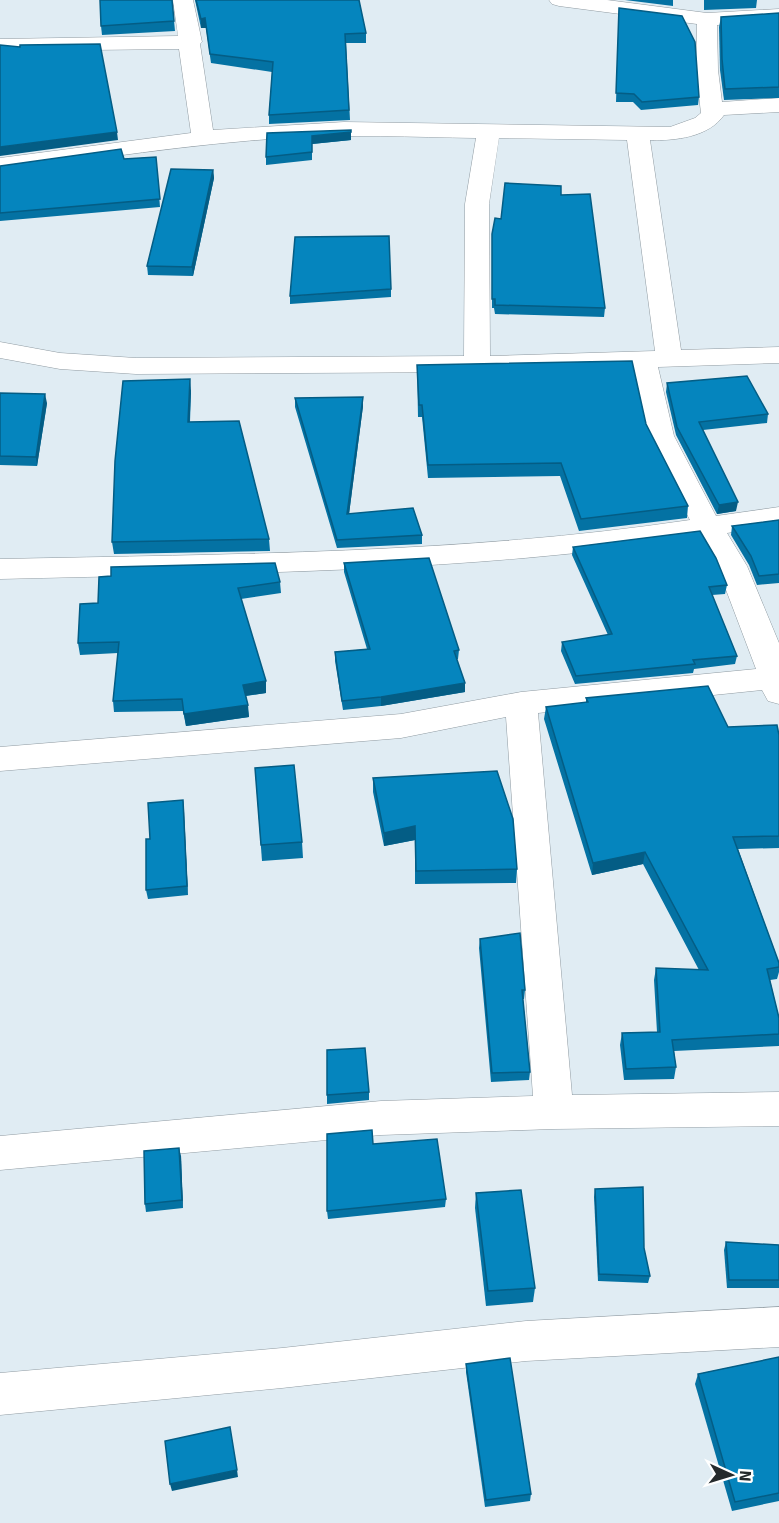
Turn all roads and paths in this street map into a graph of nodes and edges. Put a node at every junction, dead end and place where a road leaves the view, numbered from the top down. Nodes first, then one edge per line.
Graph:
1 (183, 0) edge
2 (559, 0) edge
3 (779, 15) edge
4 (707, 19) junction
5 (191, 42) junction
6 (0, 45) edge
7 (779, 105) edge
8 (712, 109) junction
9 (489, 131) junction
10 (638, 135) junction
11 (203, 138) junction
12 (0, 165) edge
13 (0, 350) edge
14 (779, 355) edge
15 (656, 359) junction
16 (477, 364) junction
17 (779, 516) edge
18 (709, 527) junction
19 (0, 569) edge
20 (777, 685) edge
21 (521, 703) junction
22 (0, 759) edge
23 (779, 1109) edge
24 (554, 1112) junction
25 (0, 1153) edge
26 (779, 1327) edge
27 (0, 1394) edge

1 - 5 street
2 - 4 street
3 - 4 street
4 - 8 street
5 - 6 street
5 - 11 street
7 - 8 street
8 - 10 street
9 - 10 street
9 - 11 street
9 - 16 street
10 - 15 street
11 - 12 street
13 - 16 street
14 - 15 street
15 - 16 street
15 - 18 street
17 - 18 street
18 - 19 street
18 - 20 street
20 - 21 street
21 - 22 street
21 - 24 street
23 - 24 street
24 - 25 street
26 - 27 street

